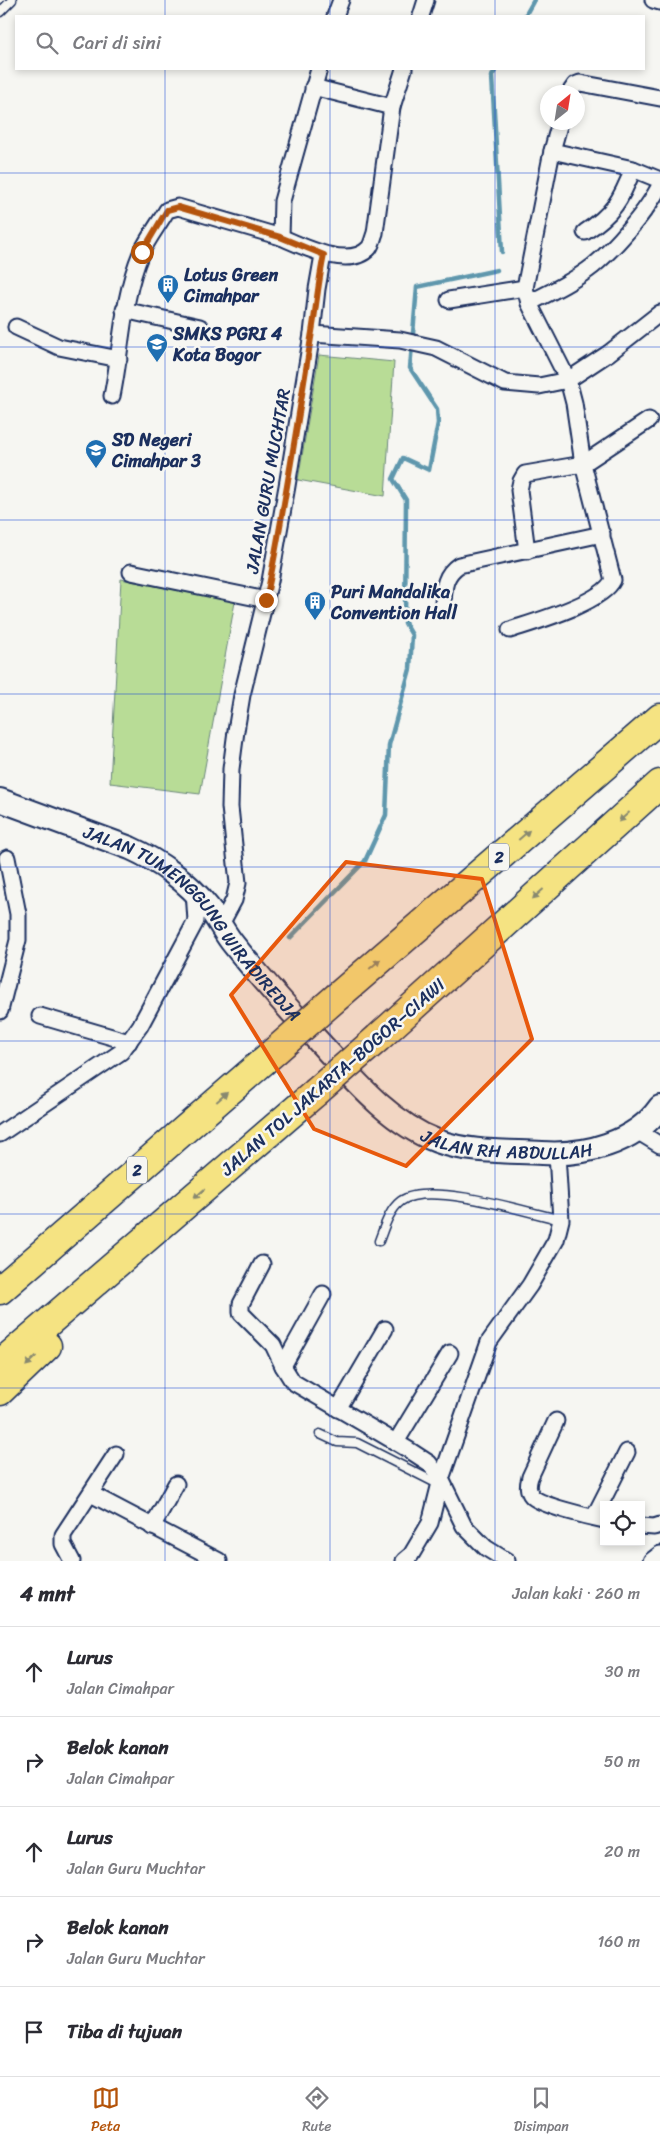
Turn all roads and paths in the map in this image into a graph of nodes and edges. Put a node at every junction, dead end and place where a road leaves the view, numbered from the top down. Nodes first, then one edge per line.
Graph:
1 (12, 0) edge
2 (340, 0) edge
3 (426, 0) edge
4 (653, 0) edge
5 (660, 2) edge
6 (0, 12) edge
7 (336, 15) edge
8 (421, 15) edge
9 (319, 70) edge
10 (404, 70) edge
11 (575, 85) edge
12 (314, 87) junction
13 (660, 98) edge
14 (392, 106) junction
15 (558, 130) edge
16 (552, 151) junction
17 (633, 169) junction
18 (660, 180) edge
19 (660, 185) edge
20 (585, 232) dead end
21 (280, 237) junction
22 (324, 255) junction
23 (525, 288) junction
24 (449, 300) dead end
25 (529, 303) junction
26 (124, 310) junction
27 (660, 313) edge
28 (16, 327) dead end
29 (200, 327) dead end
30 (312, 334) junction
31 (119, 359) junction
32 (568, 380) junction
33 (112, 396) dead end
34 (649, 420) dead end
35 (583, 464) junction
36 (602, 534) junction
37 (527, 550) junction
38 (131, 572) dead end
39 (266, 600) junction
40 (443, 604) dead end
41 (510, 630) dead end
42 (660, 718) edge
43 (660, 784) edge
44 (0, 800) edge
45 (7, 858) dead end
46 (194, 891) junction
47 (220, 926) junction
48 (0, 1011) edge
49 (40, 1016) dead end
50 (129, 1042) junction
51 (358, 1084) joint
52 (660, 1107) edge
53 (190, 1124) junction
54 (637, 1131) junction
55 (0, 1134) edge
56 (660, 1144) edge
57 (557, 1154) junction
58 (176, 1214) junction
59 (561, 1220) junction
60 (379, 1241) dead end
61 (262, 1264) dead end
62 (0, 1269) edge
63 (0, 1290) edge
64 (323, 1294) dead end
65 (385, 1329) dead end
66 (450, 1353) dead end
67 (0, 1364) edge
68 (282, 1366) junction
69 (0, 1391) edge
70 (338, 1409) junction
71 (556, 1421) dead end
72 (320, 1434) dead end
73 (396, 1442) junction
74 (627, 1452) dead end
75 (116, 1454) dead end
76 (441, 1482) junction
77 (176, 1484) dead end
78 (91, 1494) junction
79 (599, 1519) edge
80 (660, 1525) edge
81 (645, 1526) edge
82 (152, 1527) junction
83 (660, 1554) edge
84 (72, 1561) edge
85 (219, 1561) edge
86 (404, 1561) edge
87 (507, 1561) edge
88 (651, 1561) edge

1 - 6 lane
2 - 7 street
3 - 8 street
4 - 5 street
9 - 12 street
10 - 14 street
11 - 13 street
12 - 14 street
12 - 21 street
14 - 22 street
15 - 16 street
16 - 17 street
16 - 23 street
17 - 18 street
17 - 20 street
19 - 25 street
21 - 22 street
21 - 26 street
22 - 30 street, JALAN GURU MUCHTAR
23 - 24 street
23 - 25 street
25 - 32 street
26 - 29 street
26 - 31 street
27 - 32 street
28 - 31 street
30 - 32 street
30 - 39 street, JALAN GURU MUCHTAR
31 - 33 street
32 - 35 street
34 - 35 street
35 - 36 street
35 - 37 street
36 - 37 street
36 - 41 street
37 - 40 street
38 - 39 street
39 - 47 street, JALAN GURU MUCHTAR
53 -> 42 highway, 2, bridge
43 -> 58 highway, JALAN TOL JAKARTA–BOGOR–CIAWI, bridge
44 - 46 street, JALAN TUMENGGUNG WIRADIREDJA
45 - 48 street
46 - 47 street, JALAN TUMENGGUNG WIRADIREDJA
46 - 50 street
47 - 51 street, JALAN TUMENGGUNG WIRADIREDJA
49 - 50 street
50 - 55 street
51 - 57 street, JALAN RH ABDULLAH
52 - 54 street, JALAN RH ABDULLAH
53 - 62 highway
53 - 63 highway, 2
54 - 56 street
54 - 57 street, JALAN RH ABDULLAH
57 - 59 street
58 - 67 highway, JALAN TOL JAKARTA–BOGOR–CIAWI
58 -> 69 highway
59 - 60 lane
59 - 76 street
61 - 68 street
64 - 68 street
65 - 70 street
66 - 73 street
68 - 70 street
70 - 73 street
71 - 79 street
72 - 76 lane
73 - 76 street
74 - 79 street
75 - 78 street
76 - 86 street
76 - 87 street
77 - 82 street
78 - 82 street
78 - 84 street
80 - 81 street
82 - 85 street
83 - 88 street

